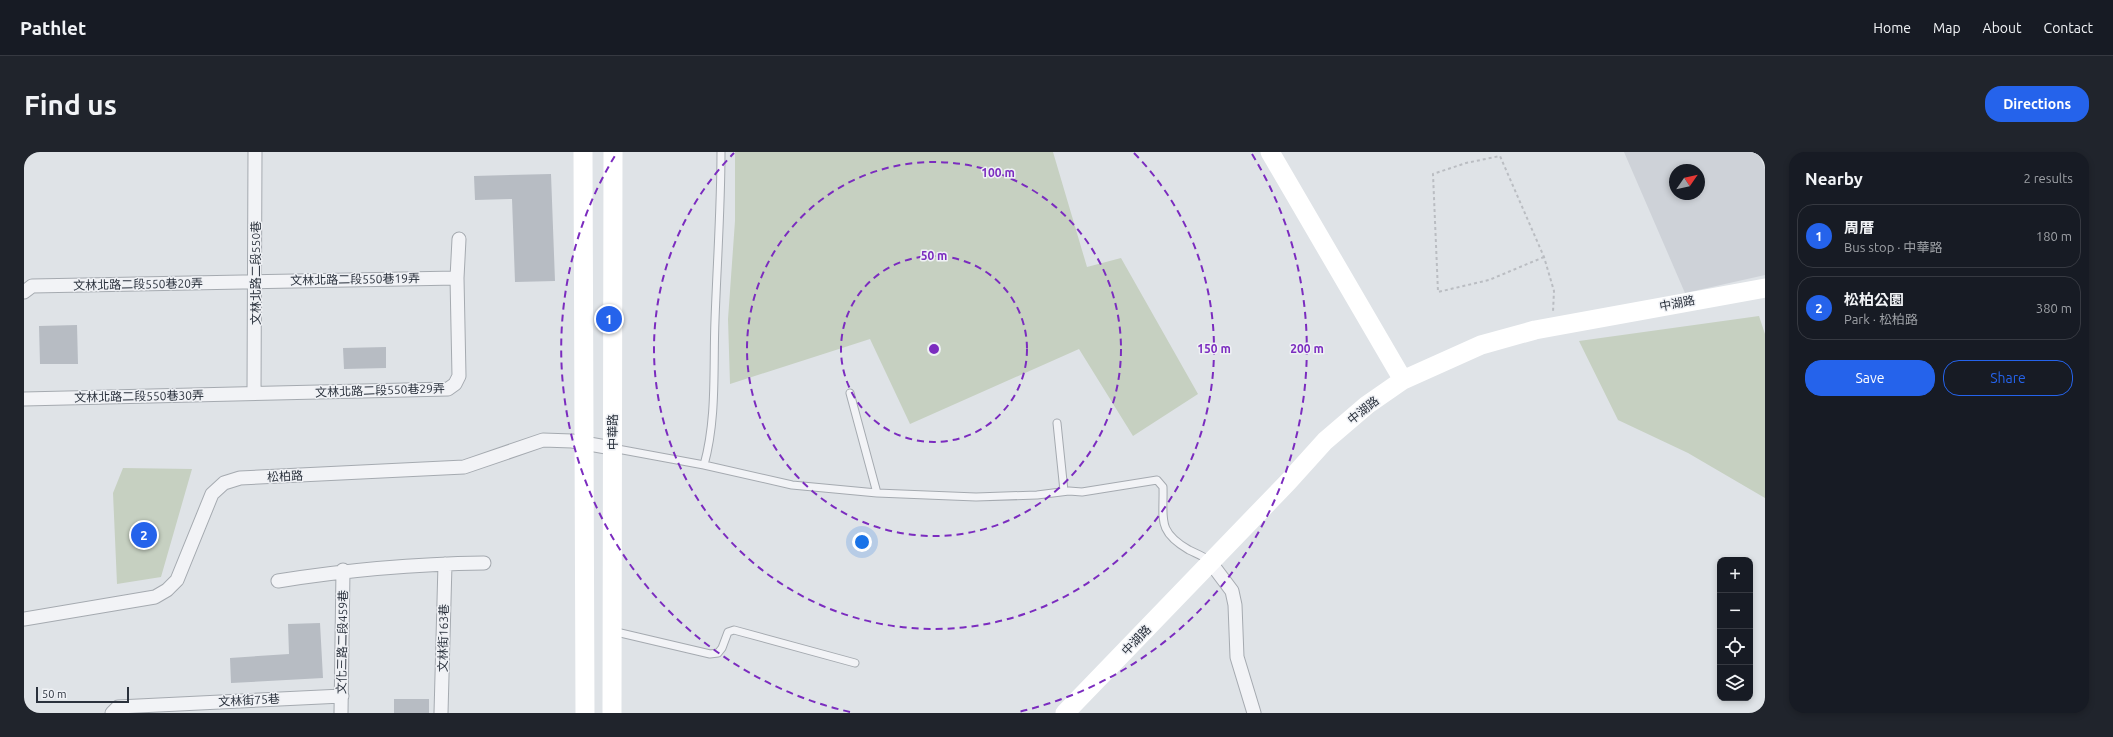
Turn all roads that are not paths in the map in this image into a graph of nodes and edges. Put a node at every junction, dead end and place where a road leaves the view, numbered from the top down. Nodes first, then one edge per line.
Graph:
1 (255, 152) edge
2 (583, 152) edge
3 (614, 152) edge
4 (721, 152) edge
5 (1270, 152) edge
6 (459, 239) dead end
7 (457, 278) junction
8 (254, 281) junction
9 (1765, 288) edge
10 (24, 292) edge
11 (1403, 380) junction
12 (850, 393) dead end
13 (254, 394) junction
14 (24, 399) edge
15 (1057, 424) dead end
16 (584, 444) junction
17 (612, 448) junction
18 (704, 465) junction
19 (1064, 491) junction
20 (877, 493) junction
21 (1211, 563) junction
22 (445, 564) junction
23 (484, 564) dead end
24 (343, 570) junction
25 (278, 581) dead end
26 (24, 619) edge
27 (612, 631) junction
28 (855, 663) dead end
29 (342, 696) junction
30 (112, 713) edge
31 (341, 713) edge
32 (441, 713) edge
33 (585, 713) edge
34 (612, 713) edge
35 (1065, 713) edge
36 (1254, 713) edge

1 - 8 street, 文林北路二段550巷
2 - 16 street
3 - 17 street, 中華路
4 - 18 lane
5 - 11 street
6 - 7 street, 文林北路二段550巷29弄
7 - 8 street, 文林北路二段550巷19弄
7 - 13 street, 文林北路二段550巷29弄
8 - 10 street, 文林北路二段550巷20弄
8 - 13 street, 文林北路二段550巷
9 - 11 street, 中湖路
11 - 21 street, 中湖路
12 - 20 lane
13 - 14 street, 文林北路二段550巷30弄
15 - 19 lane
16 - 17 street, 松柏路
16 - 26 street, 松柏路
16 - 33 street
17 - 18 lane
17 - 27 street, 中華路
18 - 20 lane
19 - 20 lane
19 - 21 lane
21 - 35 street, 中湖路
21 - 36 street
22 - 23 street
22 - 24 street
22 - 32 street, 文林街163巷
24 - 25 street
24 - 29 street, 文化三路二段459巷
27 - 28 lane
27 - 34 street, 中華路
29 - 30 street, 文林街75巷
29 - 31 street, 文化三路二段459巷

